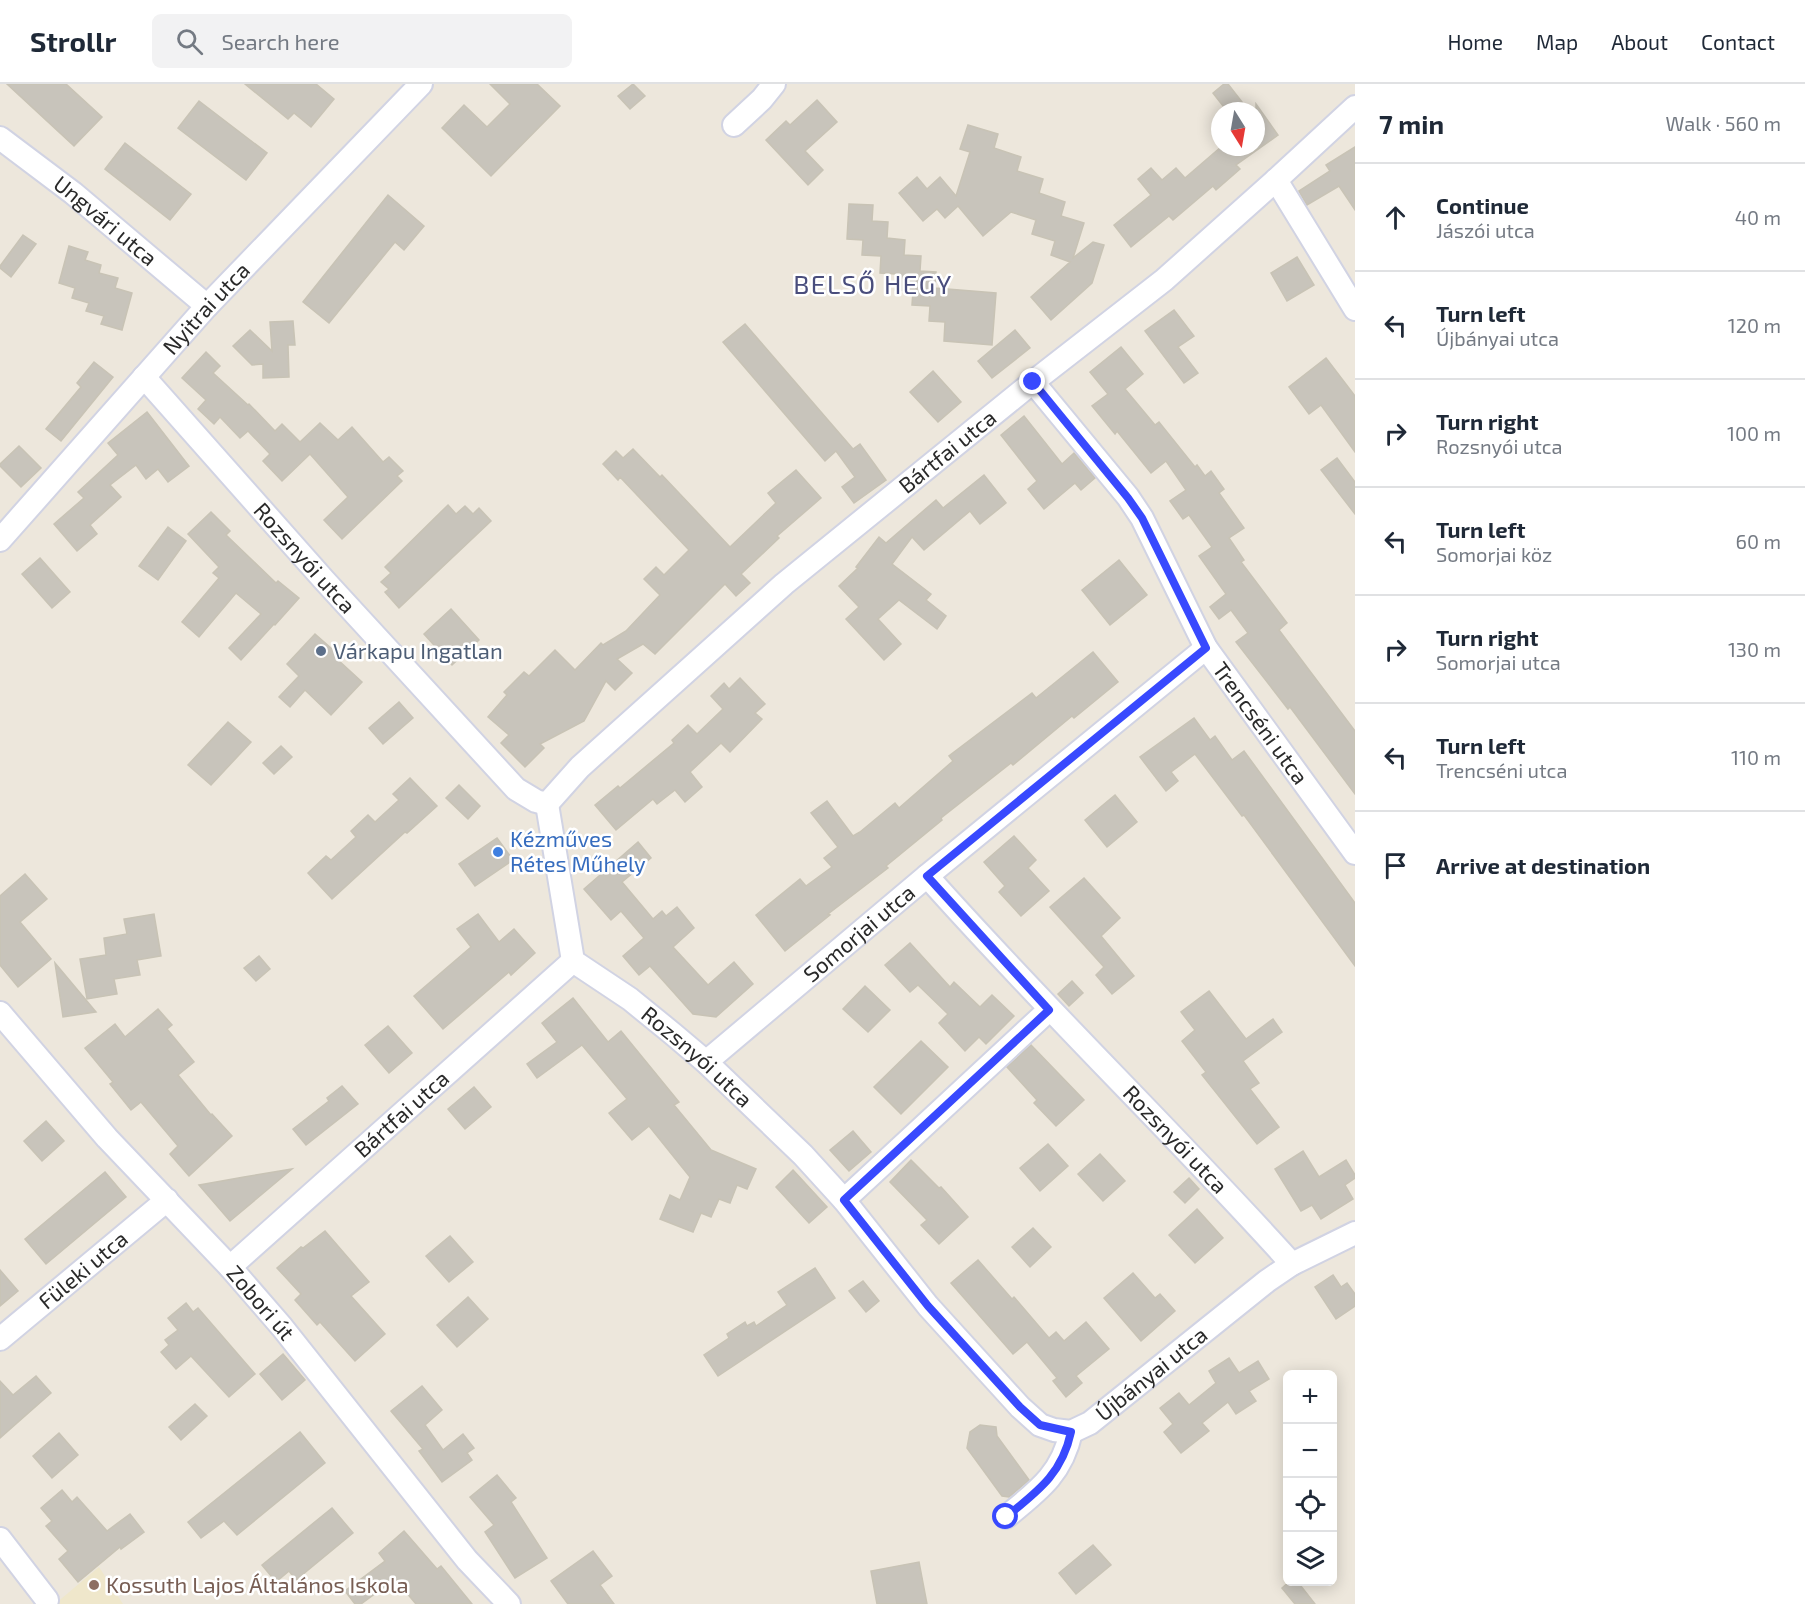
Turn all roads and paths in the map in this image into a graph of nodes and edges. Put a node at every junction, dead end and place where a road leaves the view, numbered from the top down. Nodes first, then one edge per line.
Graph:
1 (422, 84) edge
2 (774, 84) edge
3 (1355, 106) edge
4 (734, 125) dead end
5 (6, 150) edge
6 (1276, 180) junction
7 (207, 306) junction
8 (1355, 309) edge
9 (144, 377) junction
10 (1033, 382) junction
11 (0, 540) edge
12 (1206, 648) junction
13 (547, 804) junction
14 (1355, 853) edge
15 (927, 876) junction
16 (573, 960) junction
17 (1049, 1010) junction
18 (0, 1013) edge
19 (706, 1062) junction
20 (167, 1200) junction
21 (844, 1200) junction
22 (1355, 1233) edge
23 (1292, 1264) junction
24 (230, 1267) junction
25 (0, 1339) edge
26 (1071, 1432) junction
27 (1006, 1517) dead end
28 (0, 1539) edge
29 (47, 1600) dead end
30 (509, 1604) edge

1 - 7 street, Nyitrai utca
2 - 4 street
3 - 6 street, Bártfai utca
5 - 7 street, Ungvári utca
6 - 8 street
6 - 10 street, Bártfai utca
7 - 9 street, Nyitrai utca
9 - 11 street, Nyitrai utca
9 - 13 street, Rozsnyói utca
10 - 12 street, Trencséni utca
10 - 13 street, Bártfai utca
12 - 14 street, Trencséni utca
12 - 15 street, Somorjai utca
13 - 16 street
15 - 17 street, Rozsnyói utca
15 - 19 street, Somorjai utca
16 - 19 street, Rozsnyói utca
16 - 24 street, Bártfai utca
17 - 21 street
17 - 23 street, Rozsnyói utca
18 - 20 street, Zobori út
19 - 21 street, Rozsnyói utca
20 - 24 street, Zobori út
20 - 25 street, Füleki utca
21 - 26 street, Újbányai utca
22 - 23 street
23 - 26 street, Újbányai utca
24 - 30 street, Zobori út
26 - 27 street
28 - 29 street

